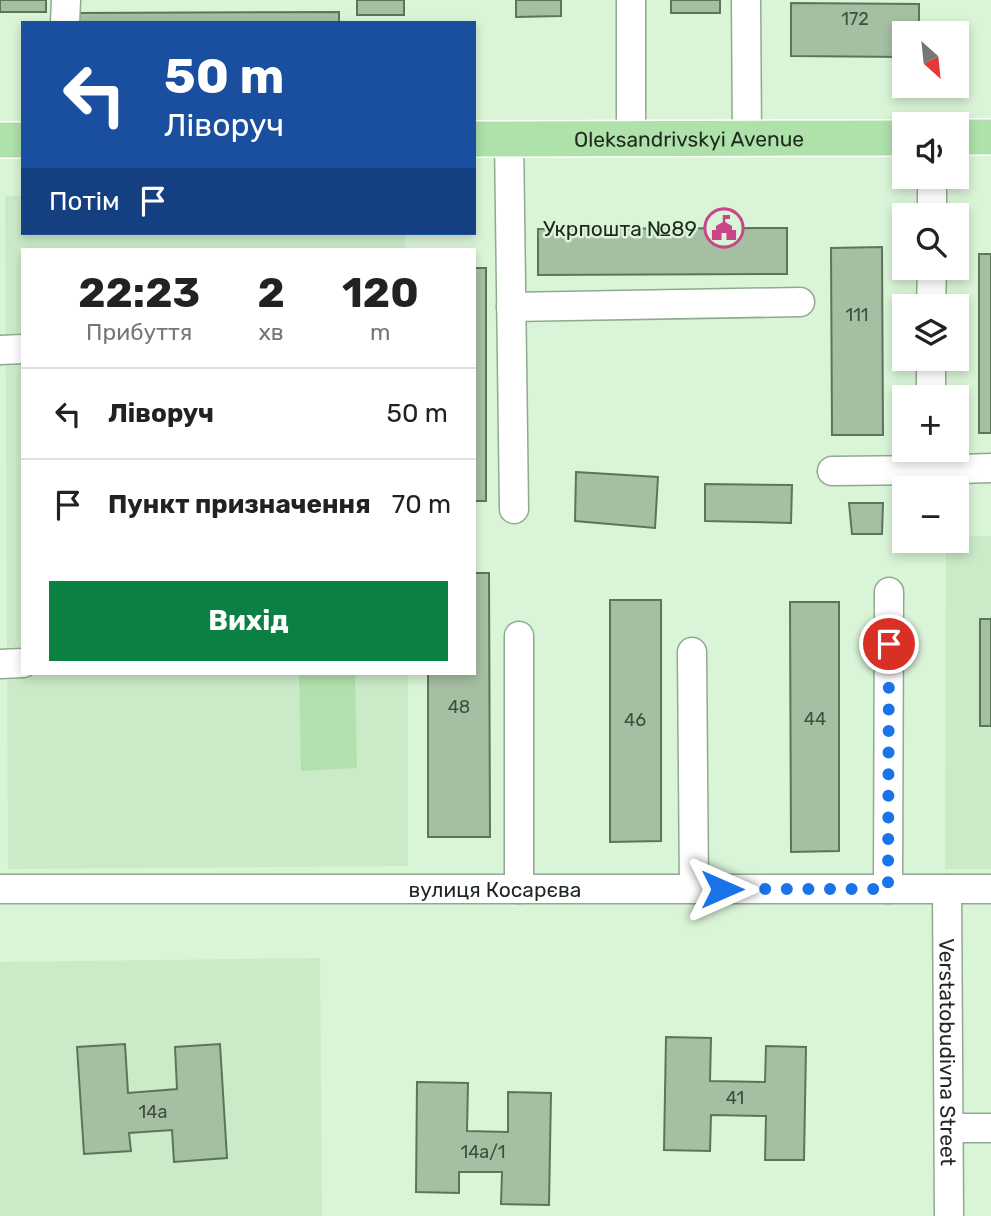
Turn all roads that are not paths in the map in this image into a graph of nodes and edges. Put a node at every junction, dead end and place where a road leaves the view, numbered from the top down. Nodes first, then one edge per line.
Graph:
1 (65, 0) edge
2 (631, 0) edge
3 (746, 0) edge
4 (65, 21) edge
5 (969, 137) edge
6 (991, 137) edge
7 (509, 138) junction
8 (631, 138) junction
9 (747, 138) junction
10 (892, 138) edge
11 (476, 139) edge
12 (0, 140) edge
13 (21, 140) edge
14 (800, 302) dead end
15 (511, 307) junction
16 (21, 349) edge
17 (0, 350) edge
18 (913, 462) edge
19 (946, 462) edge
20 (991, 468) edge
21 (832, 471) dead end
22 (513, 509) dead end
23 (889, 592) dead end
24 (519, 636) dead end
25 (692, 652) dead end
26 (21, 663) edge
27 (0, 664) edge
28 (0, 889) edge
29 (519, 889) junction
30 (694, 889) junction
31 (888, 889) junction
32 (947, 889) junction
33 (991, 889) edge
34 (949, 1128) junction
35 (991, 1128) edge
36 (949, 1216) edge

1 - 4 street
2 - 8 street
3 - 9 street
5 - 6 main road
7 - 8 main road, Oleksandrivskyi Avenue
7 - 11 main road, Oleksandrivskyi Avenue
7 - 15 street
8 - 9 main road, Oleksandrivskyi Avenue
9 - 10 main road, Oleksandrivskyi Avenue
12 - 13 main road
14 - 15 street
15 - 22 street
16 - 17 street
18 - 21 street
19 - 20 street
23 - 31 street
24 - 29 street
25 - 30 street
26 - 27 street
28 - 29 street, вулиця Косарєва
29 - 30 street, вулиця Косарєва
30 - 31 street, вулиця Косарєва
31 - 32 street, вулиця Косарєва
32 - 33 street, вулиця Косарєва
32 - 34 street, Verstatobudivna Street
34 - 35 street
34 - 36 street, Verstatobudivna Street

